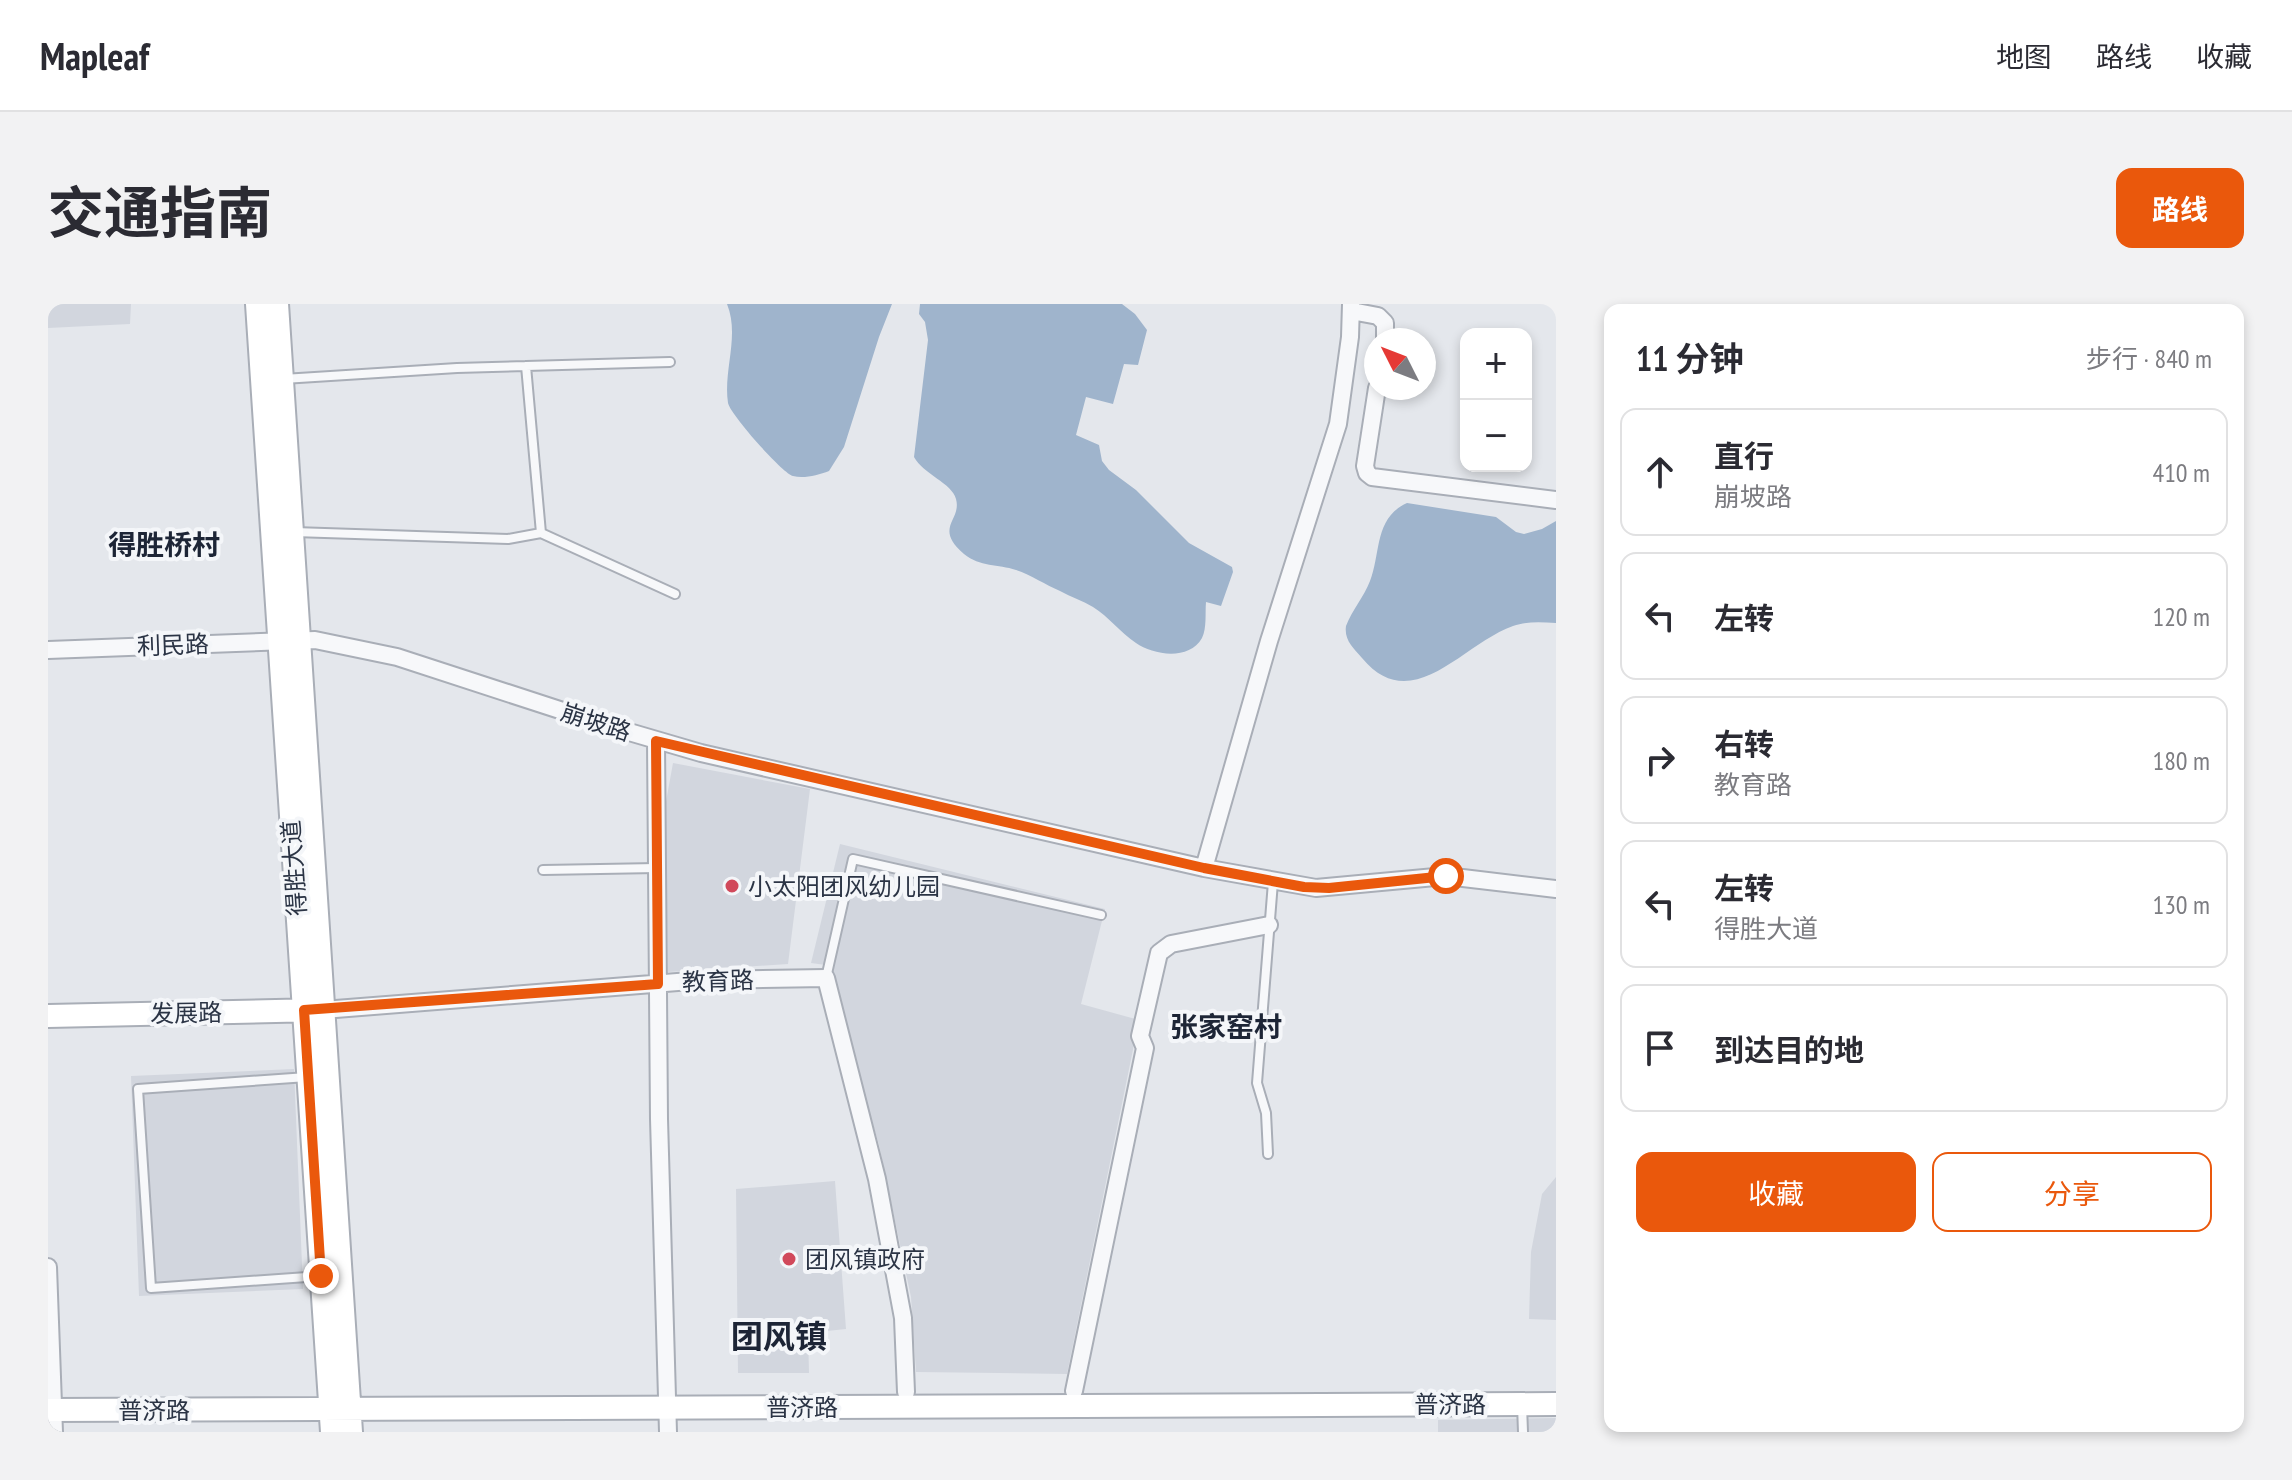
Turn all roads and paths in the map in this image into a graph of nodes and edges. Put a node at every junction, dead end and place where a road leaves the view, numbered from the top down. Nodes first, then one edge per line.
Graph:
1 (257, 304) edge
2 (277, 304) edge
3 (1351, 308) edge
4 (1385, 328) edge
5 (670, 362) dead end
6 (526, 366) junction
7 (282, 379) junction
8 (1375, 400) edge
9 (1556, 500) edge
10 (292, 532) junction
11 (541, 533) junction
12 (675, 594) dead end
13 (289, 641) junction
14 (48, 650) edge
15 (656, 741) junction
16 (657, 868) junction
17 (1204, 868) junction
18 (543, 870) dead end
19 (1273, 882) junction
20 (1556, 889) edge
21 (1101, 915) dead end
22 (1269, 925) junction
23 (826, 978) junction
24 (658, 984) junction
25 (313, 1010) junction
26 (48, 1016) edge
27 (308, 1077) junction
28 (1268, 1154) dead end
29 (48, 1267) edge
30 (321, 1276) junction
31 (48, 1280) edge
32 (1556, 1389) edge
33 (1074, 1391) junction
34 (906, 1392) junction
35 (667, 1400) junction
36 (340, 1402) junction
37 (1522, 1404) junction
38 (1556, 1404) edge
39 (51, 1409) edge
40 (332, 1432) edge
41 (351, 1432) edge
42 (668, 1432) edge
43 (1523, 1432) edge

1 - 13 main road, 得胜大道
2 - 7 main road, 得胜大道
3 - 4 street
3 - 17 street
5 - 6 lane
6 - 7 lane
6 - 11 lane
7 - 10 main road, 得胜大道
8 - 9 street
10 - 11 lane
10 - 13 main road, 得胜大道
11 - 12 lane
13 - 14 street, 利民路
13 - 15 street, 崩坡路
13 - 25 main road, 得胜大道
15 - 16 street
15 - 17 street, 崩坡路
16 - 18 lane
16 - 24 street
17 - 19 street, 崩坡路
19 - 20 street, 崩坡路
19 - 22 lane
21 - 23 lane
22 - 28 lane
22 - 33 street
23 - 24 street, 教育路
23 - 34 street
24 - 25 street, 教育路
24 - 35 street
25 - 26 main road, 发展路
25 - 27 main road, 得胜大道
25 - 36 main road, 得胜大道
27 - 30 main road, 得胜大道
27 - 30 lane
29 - 31 street
30 - 36 main road, 得胜大道
31 - 39 street
32 - 33 main road, 普济路
33 - 34 main road, 普济路
34 - 35 main road, 普济路
35 - 36 main road, 普济路
35 - 37 main road, 普济路
35 - 42 street
36 - 39 main road, 普济路
36 - 40 main road, 得胜大道
36 - 41 main road, 得胜大道
37 - 38 main road, 普济路
37 - 43 lane

